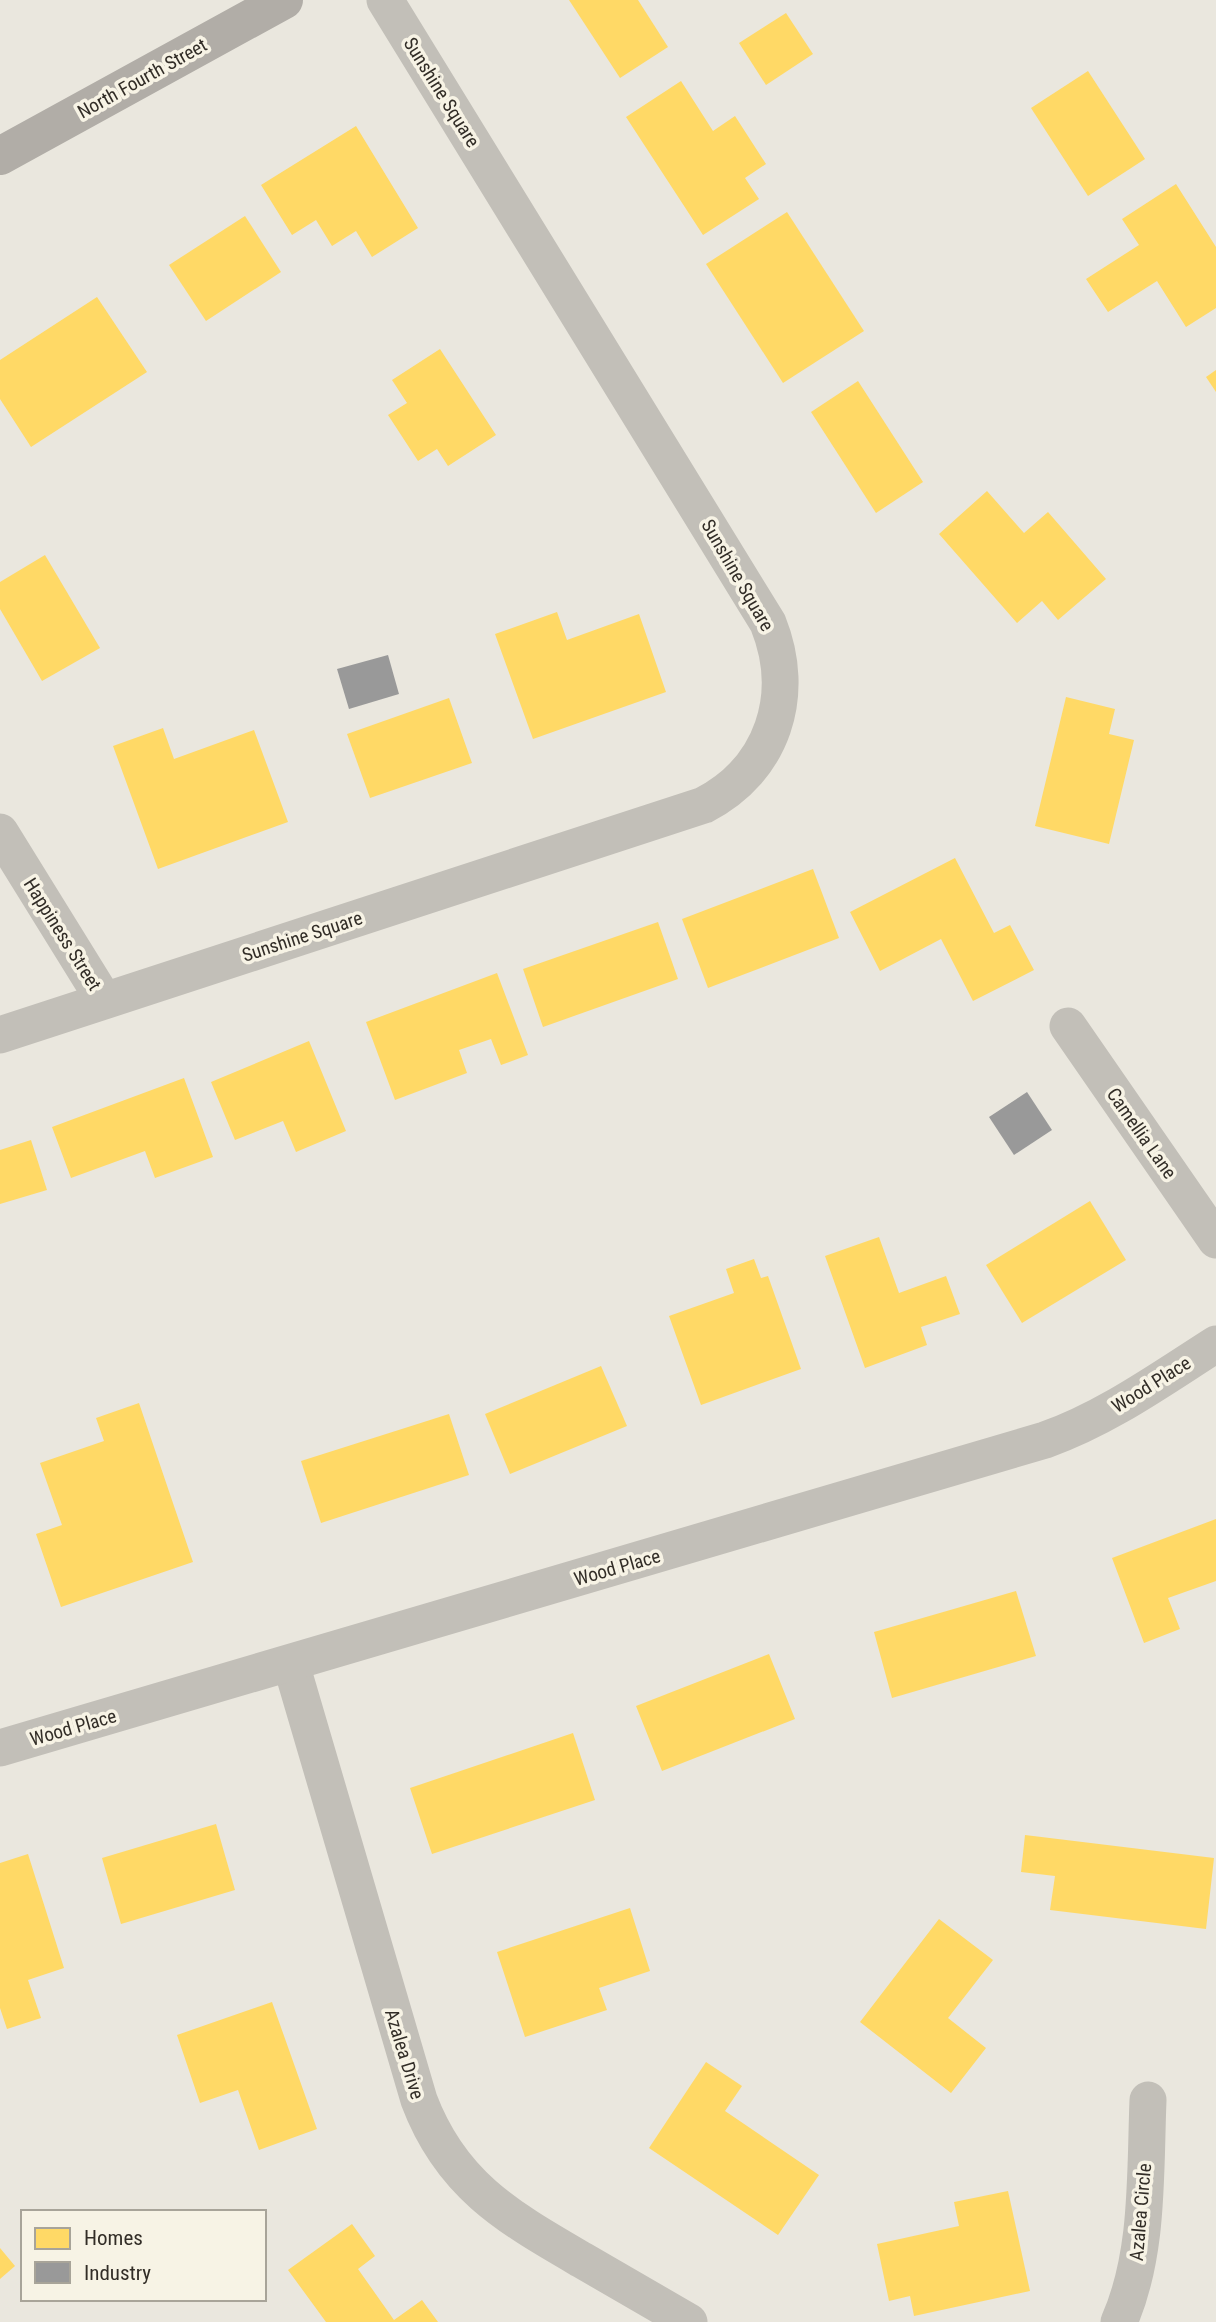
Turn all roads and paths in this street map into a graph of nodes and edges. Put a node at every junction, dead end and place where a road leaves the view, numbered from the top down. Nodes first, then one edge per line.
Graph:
1 (284, 0) edge
2 (385, 0) edge
3 (0, 156) edge
4 (0, 832) edge
5 (104, 1000) junction
6 (1068, 1026) dead end
7 (0, 1035) edge
8 (1216, 1241) edge
9 (1216, 1343) edge
10 (291, 1664) junction
11 (0, 1748) edge
12 (1148, 2101) dead end
13 (689, 2322) edge
14 (1119, 2322) edge

1 - 3 main road, North Fourth Street
2 - 5 street, Sunshine Square
4 - 5 street, Happiness Street
5 - 7 street, Sunshine Square
6 - 8 street, Camellia Lane
9 - 10 street, Wood Place
10 - 11 street, Wood Place
10 - 13 street, Azalea Drive
12 - 14 street, Azalea Circle

